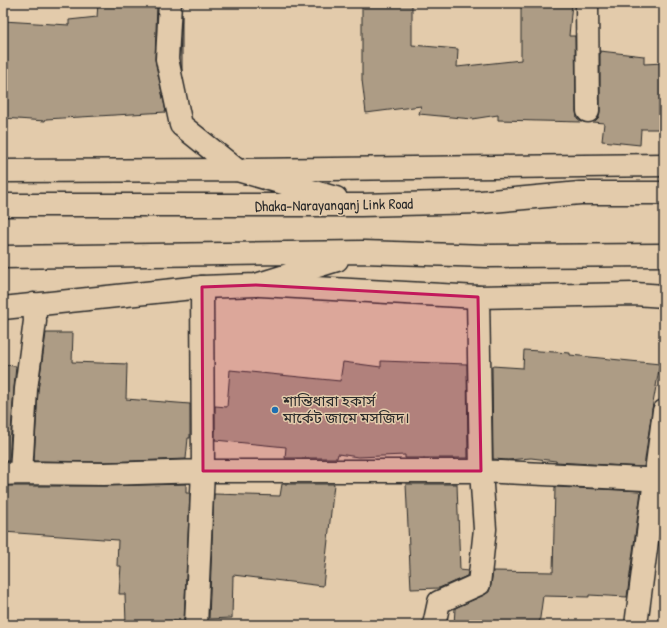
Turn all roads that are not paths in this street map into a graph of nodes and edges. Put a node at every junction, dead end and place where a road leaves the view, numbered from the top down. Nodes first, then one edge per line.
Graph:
1 (170, 3) edge
2 (587, 3) edge
3 (588, 111) dead end
4 (664, 165) edge
5 (237, 170) junction
6 (3, 171) edge
7 (664, 193) edge
8 (3, 205) edge
9 (361, 206) junction
10 (363, 252) junction
11 (664, 255) edge
12 (3, 257) edge
13 (256, 285) junction
14 (202, 287) junction
15 (664, 296) edge
16 (478, 297) junction
17 (34, 304) junction
18 (3, 308) edge
19 (664, 411) edge
20 (203, 471) junction
21 (481, 471) junction
22 (12, 474) edge
23 (660, 480) edge
24 (196, 625) edge
25 (434, 625) edge
26 (636, 625) edge

1 - 5 street
2 - 3 street
4 - 5 street
5 - 6 street
5 - 9 street
7 - 9 street, Dhaka-Narayanganj Link Road
8 - 9 street, Dhaka-Narayanganj Link Road
10 - 11 street
10 - 12 street
10 - 13 street
13 - 14 street
13 - 16 street
14 - 17 street
14 - 20 street
15 - 16 street
16 - 21 street
17 - 18 street
17 - 22 street
19 - 23 street
20 - 21 street
20 - 22 street
20 - 24 street
21 - 23 street
21 - 25 street
23 - 26 street

